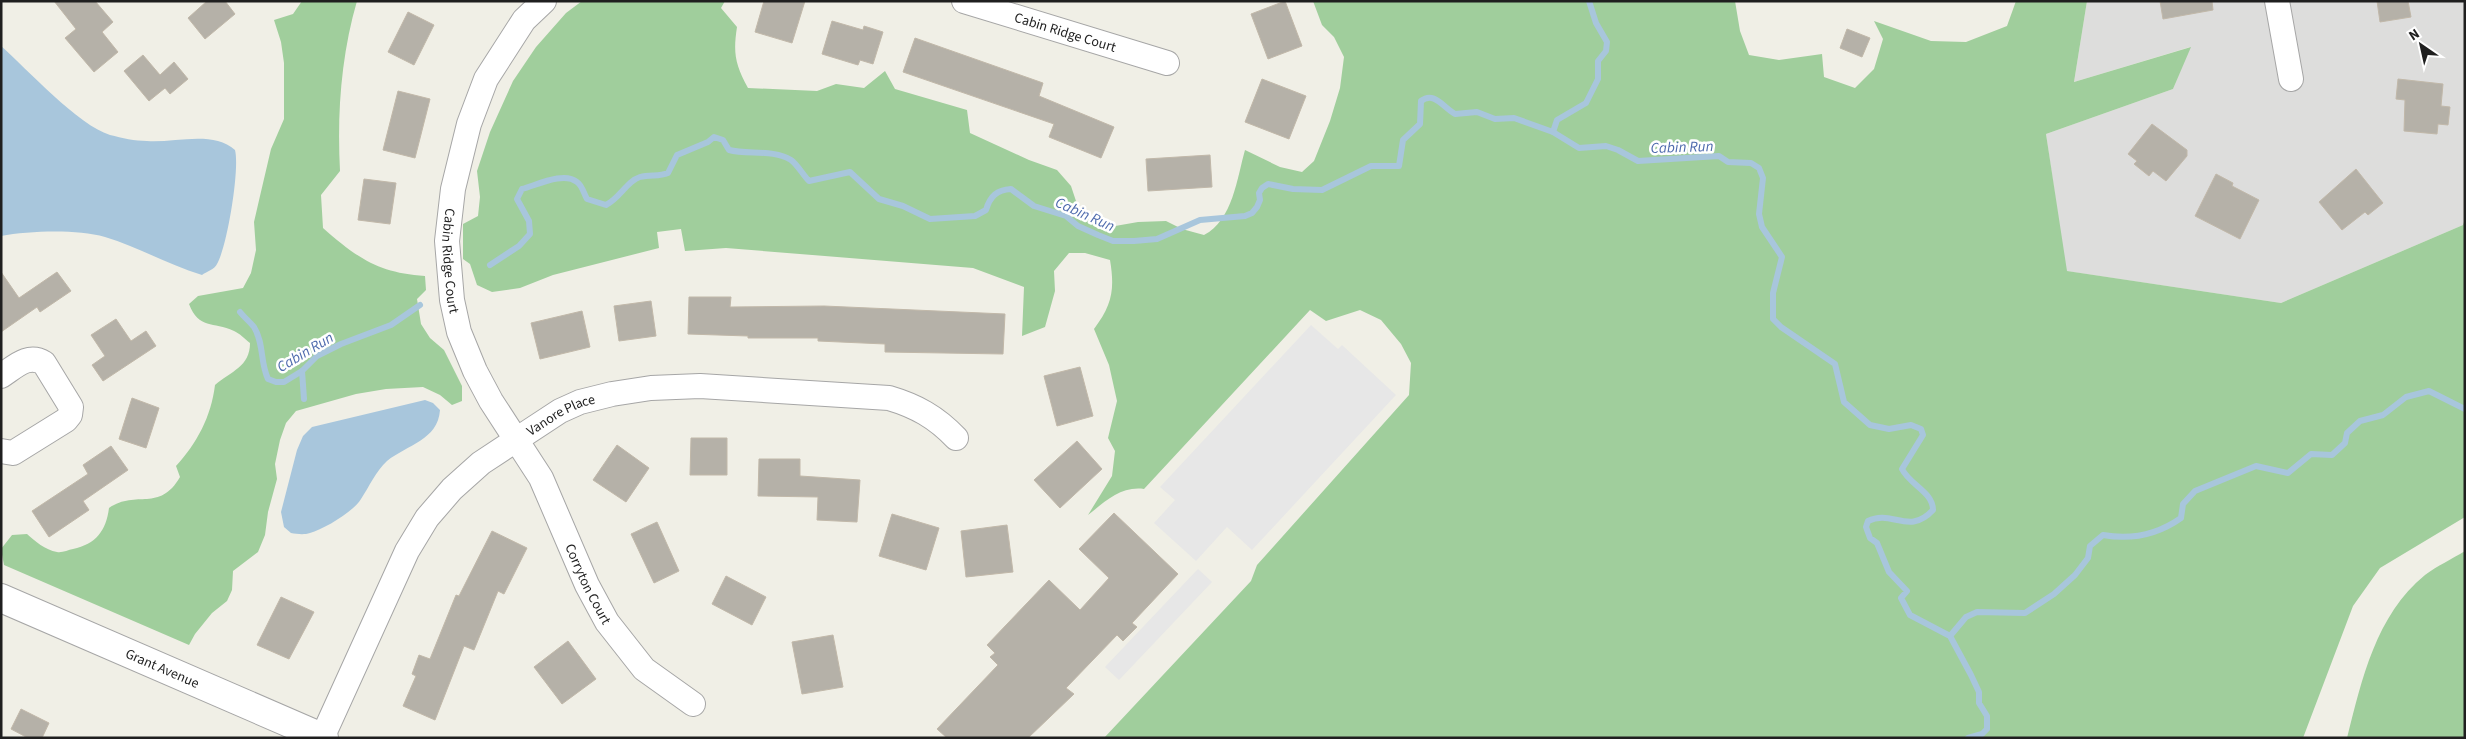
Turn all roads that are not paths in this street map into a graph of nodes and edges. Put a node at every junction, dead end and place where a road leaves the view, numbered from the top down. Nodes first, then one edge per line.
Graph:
1 (544, 1) edge
2 (964, 1) edge
3 (2278, 1) edge
4 (1167, 63) dead end
5 (2291, 79) dead end
6 (1, 376) edge
7 (956, 438) dead end
8 (517, 439) junction
9 (1, 451) edge
10 (1, 598) edge
11 (693, 704) dead end
12 (322, 738) edge

1 - 8 street, Cabin Ridge Court
2 - 4 street, Cabin Ridge Court
3 - 5 street
6 - 9 street
7 - 8 street, Vanore Place
8 - 11 street, Corryton Court
8 - 12 street, Vanore Place
10 - 12 street, Grant Avenue

